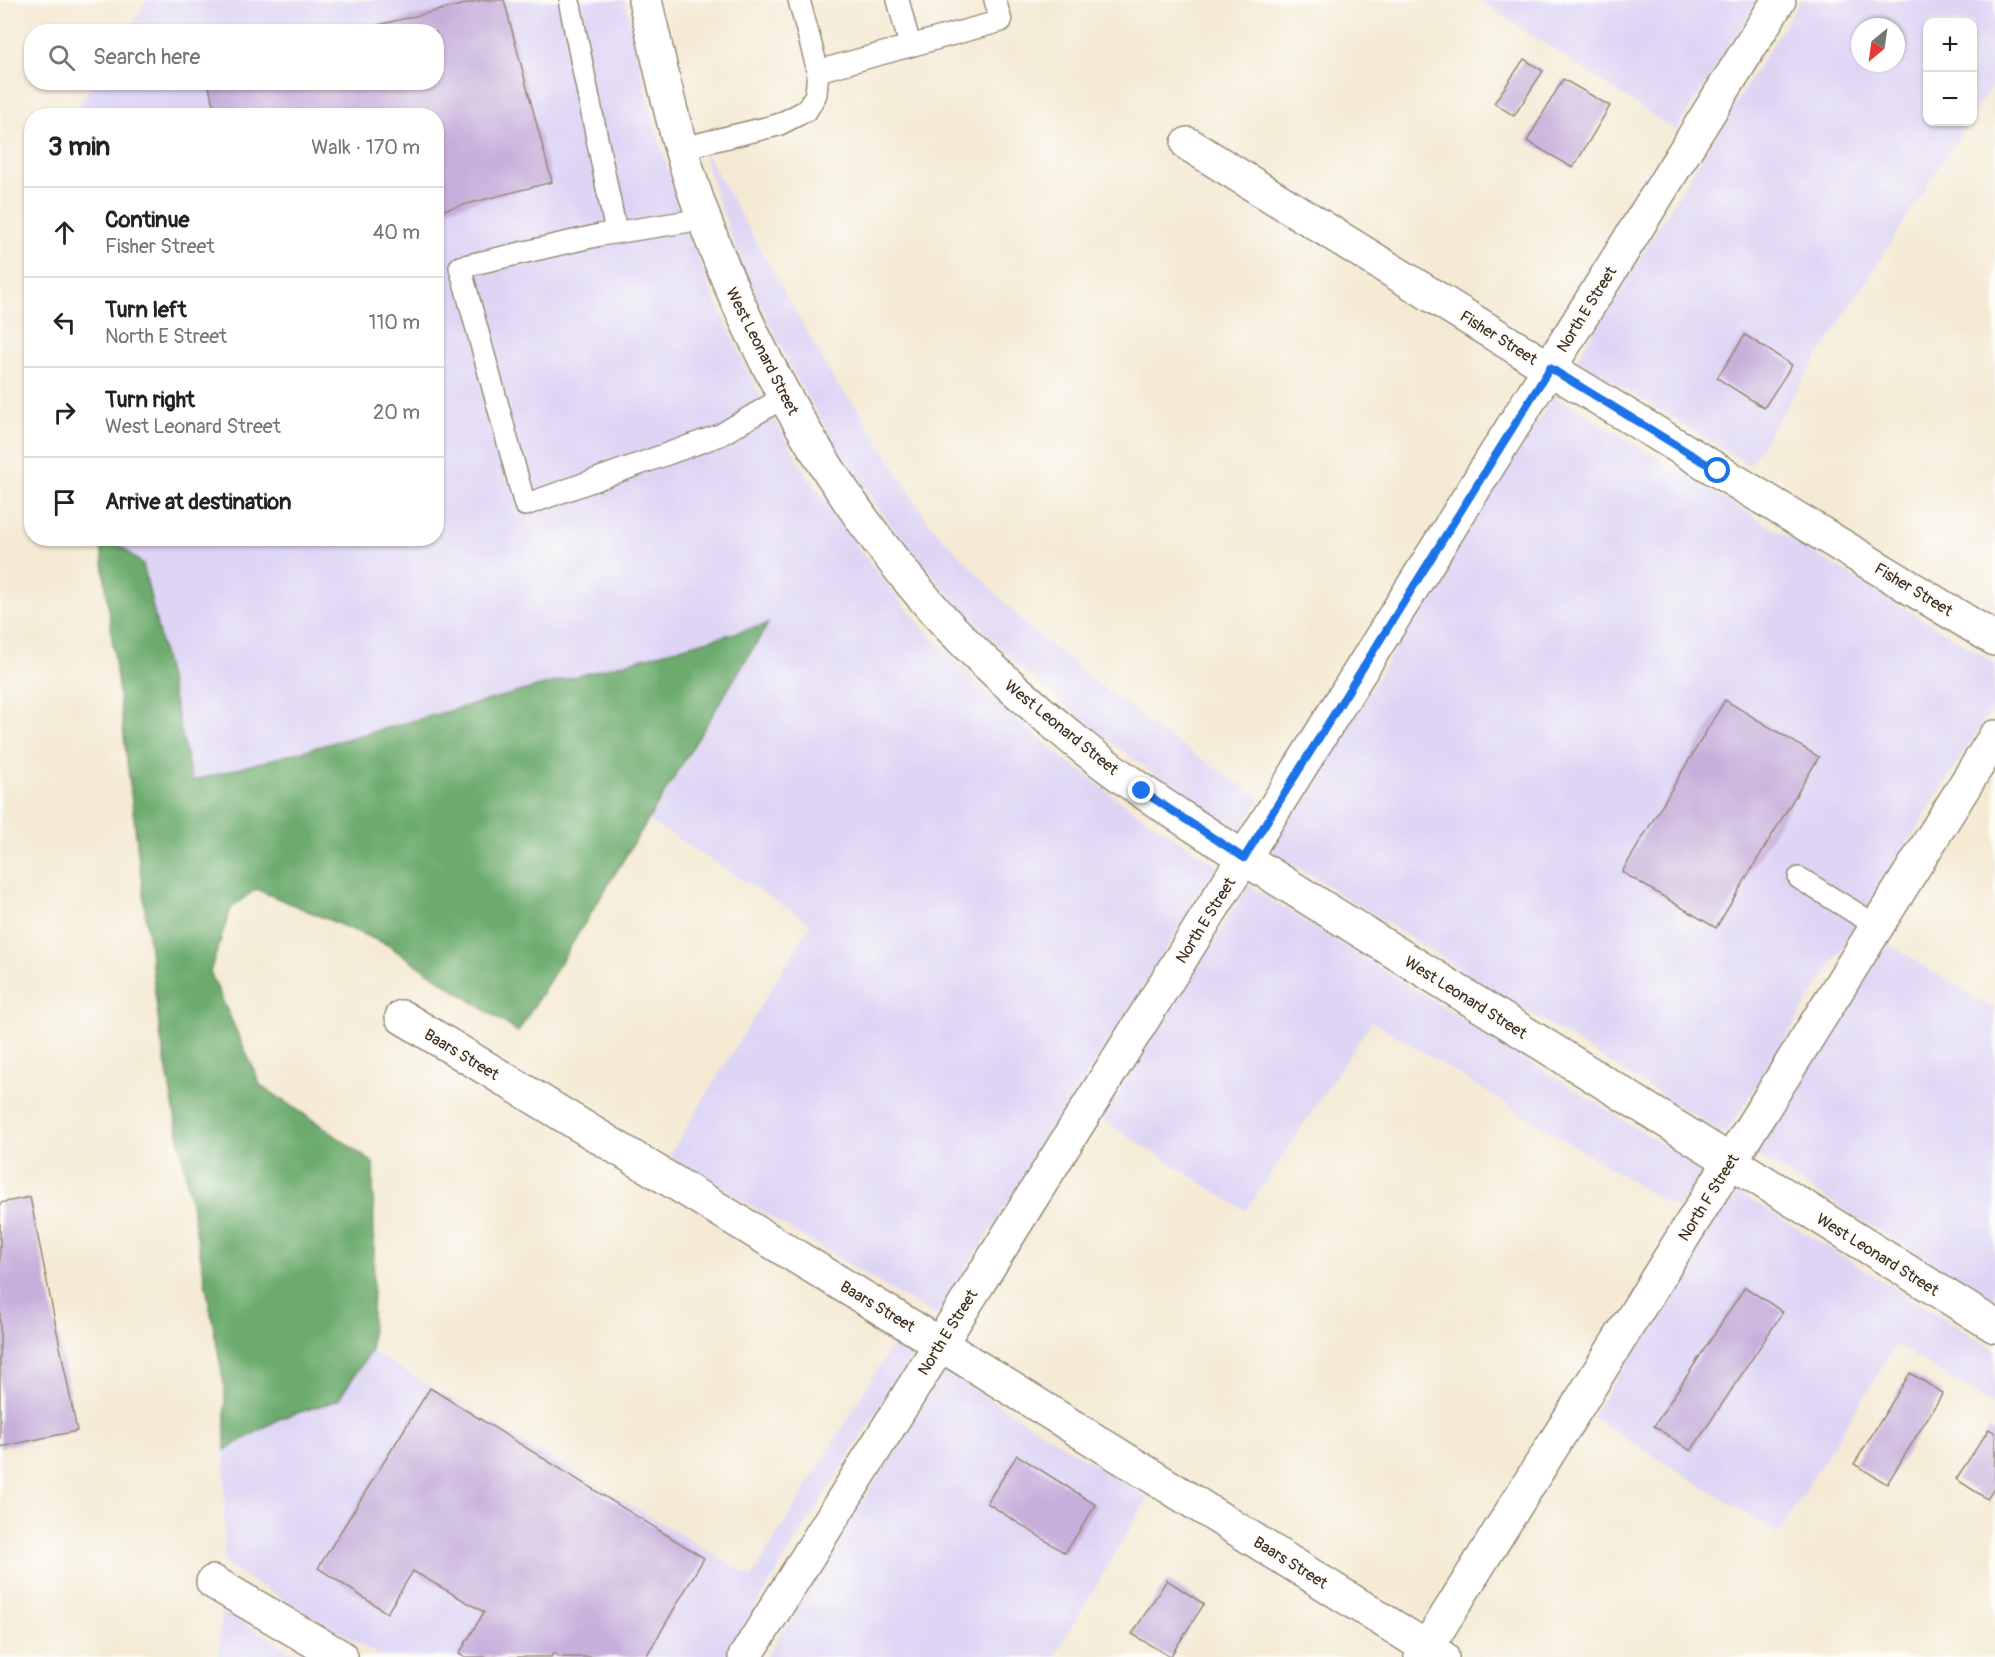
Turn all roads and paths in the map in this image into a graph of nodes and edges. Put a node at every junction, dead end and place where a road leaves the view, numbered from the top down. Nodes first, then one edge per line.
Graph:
1 (645, 0) edge
2 (799, 0) edge
3 (898, 0) edge
4 (995, 0) edge
5 (1779, 0) edge
6 (576, 2) edge
7 (910, 46) junction
8 (818, 71) junction
9 (1188, 144) dead end
10 (682, 148) junction
11 (704, 219) junction
12 (616, 232) junction
13 (1550, 368) junction
14 (784, 397) junction
15 (1995, 639) edge
16 (1995, 736) edge
17 (1244, 858) junction
18 (1800, 878) dead end
19 (1877, 926) junction
20 (402, 1017) dead end
21 (1729, 1162) junction
22 (1995, 1326) edge
23 (940, 1344) junction
24 (213, 1582) dead end
25 (1430, 1654) edge
26 (341, 1657) edge
27 (745, 1657) edge

1 - 10 street, West Leonard Street
2 - 8 lane
3 - 7 lane
4 - 7 lane
5 - 13 street, North E Street
6 - 12 lane
7 - 8 lane
8 - 10 lane
9 - 13 street, Fisher Street
10 - 11 street, West Leonard Street
11 - 12 lane
11 - 14 street, West Leonard Street
12 - 14 lane
13 - 15 street, Fisher Street
13 - 17 street, North E Street
14 - 17 street, West Leonard Street
16 - 19 street, North F Street
17 - 21 street, West Leonard Street
17 - 23 street, North E Street
18 - 19 lane
19 - 21 street, North F Street
20 - 23 street, Baars Street
21 - 22 street, West Leonard Street
21 - 25 street, North F Street
23 - 25 street, Baars Street
23 - 27 street, North E Street
24 - 26 street

